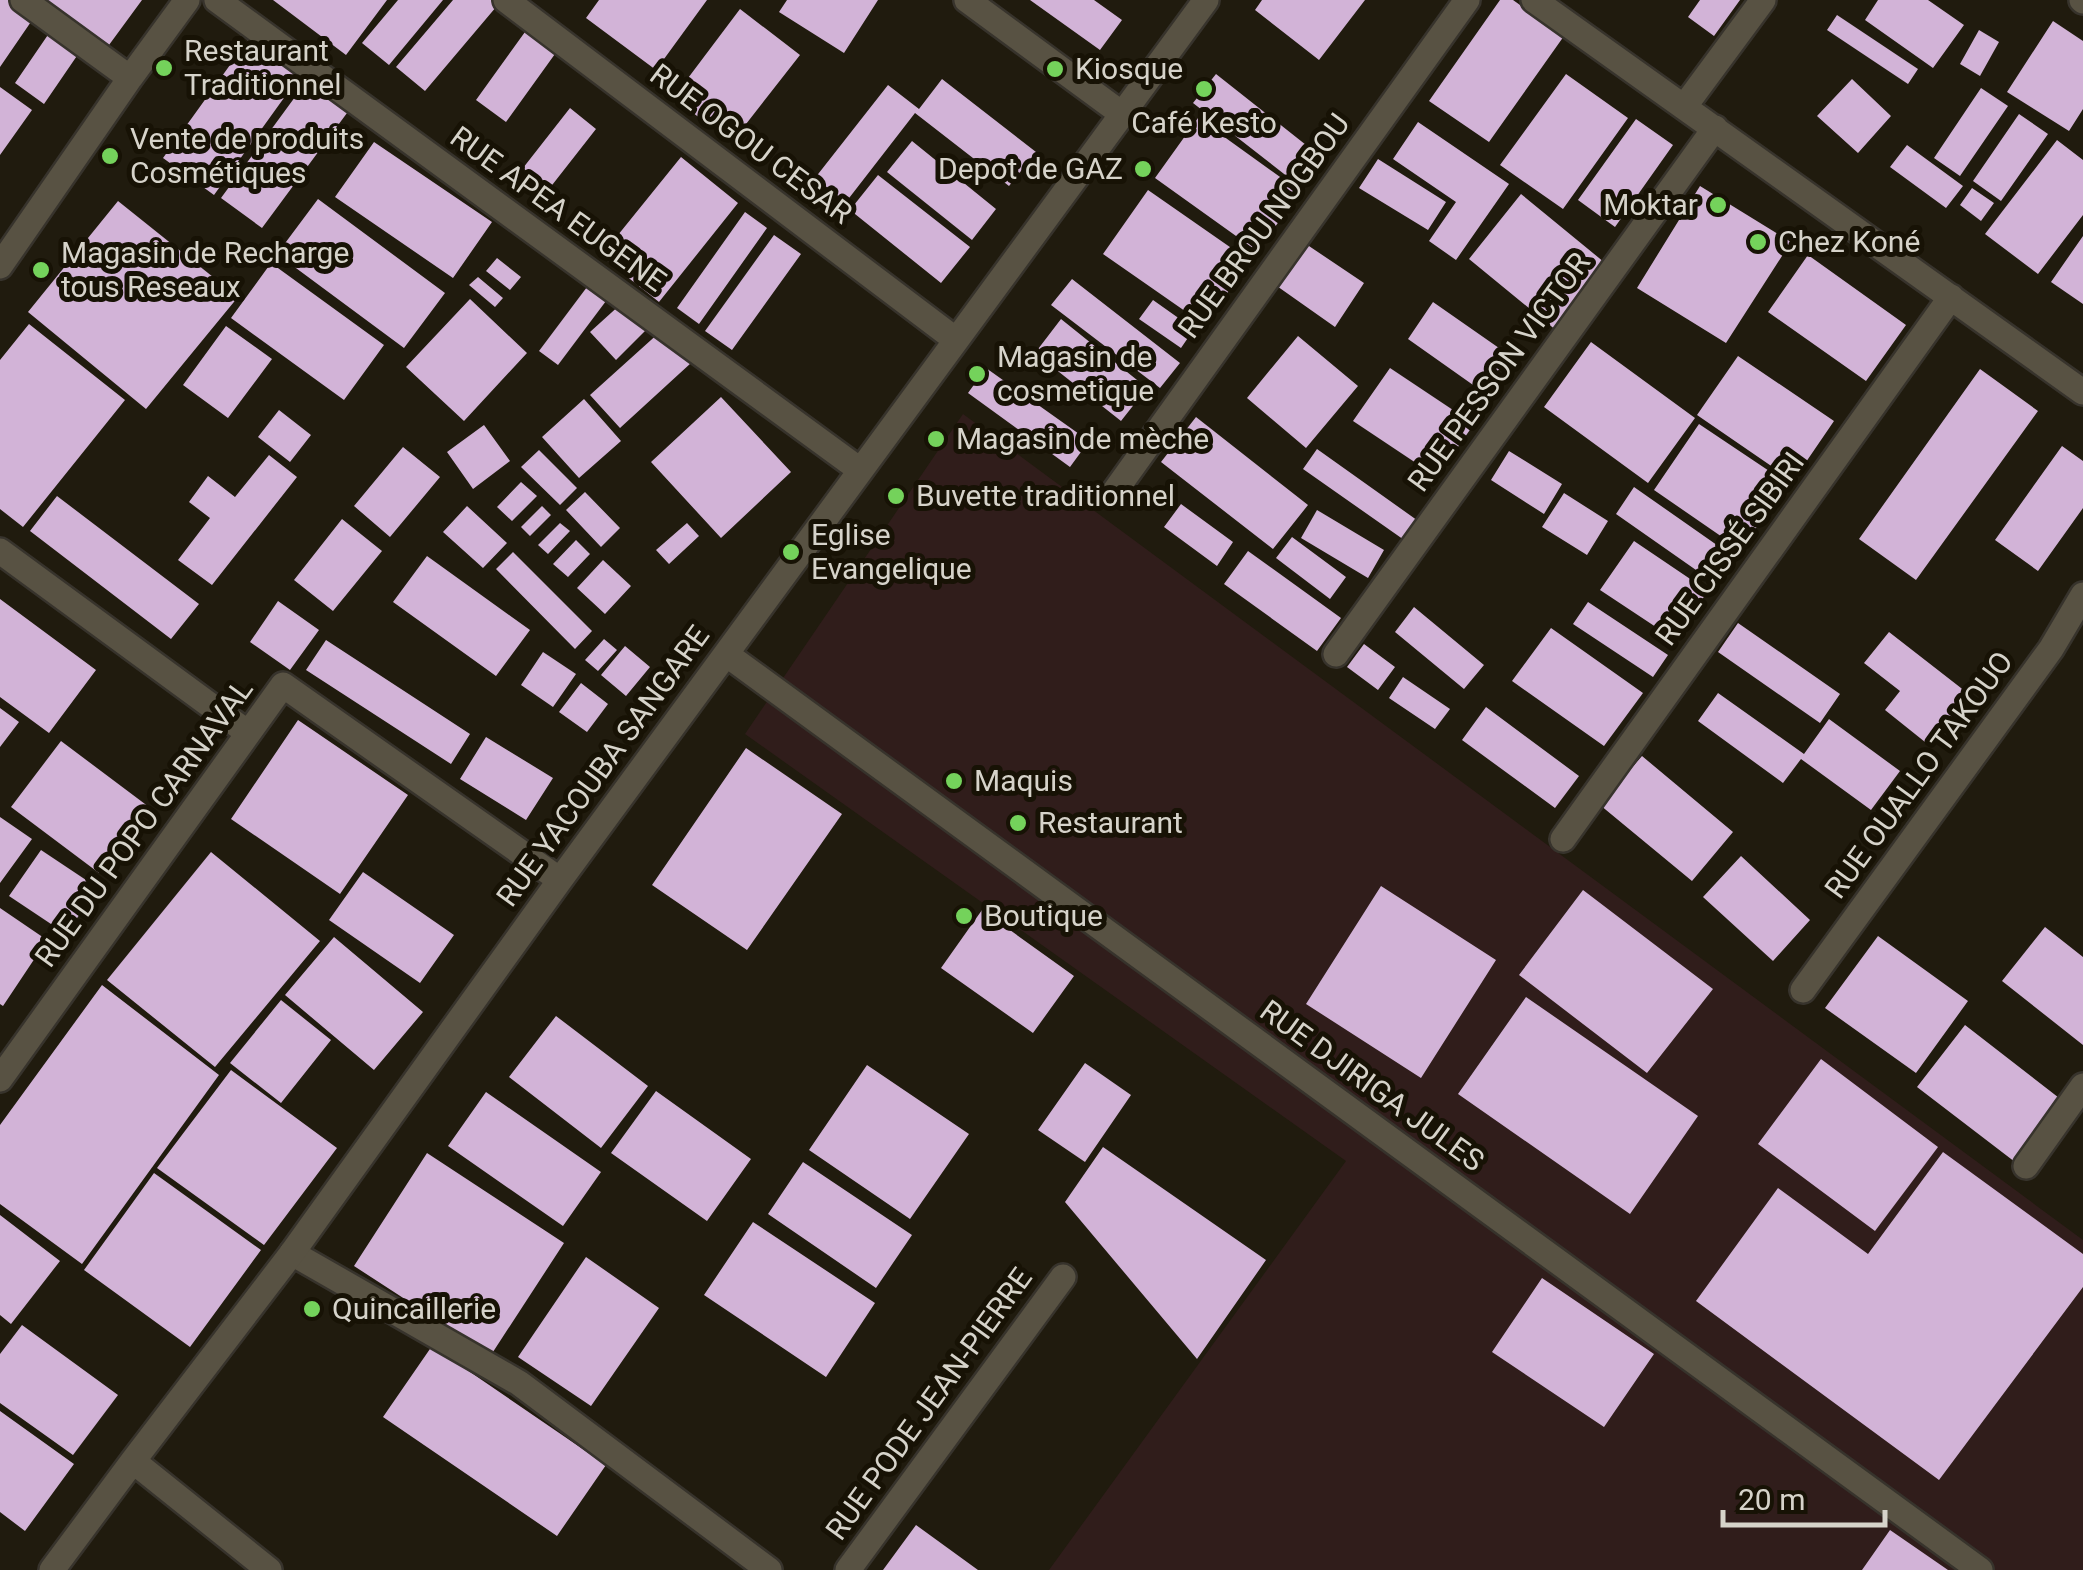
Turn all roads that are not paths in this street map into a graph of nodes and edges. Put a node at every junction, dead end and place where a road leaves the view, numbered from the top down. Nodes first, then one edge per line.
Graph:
1 (23, 0) edge
2 (187, 0) edge
3 (217, 0) edge
4 (506, 0) edge
5 (967, 0) edge
6 (1206, 0) edge
7 (1467, 0) edge
8 (1534, 0) edge
9 (1763, 0) edge
10 (130, 78) junction
11 (1684, 107) junction
12 (1122, 114) junction
13 (1715, 128) junction
14 (0, 266) edge
15 (1950, 297) junction
16 (956, 340) junction
17 (2083, 392) edge
18 (860, 470) junction
19 (1114, 491) dead end
20 (0, 551) edge
21 (2083, 595) edge
22 (726, 654) junction
23 (1336, 654) dead end
24 (248, 732) junction
25 (1563, 839) dead end
26 (560, 880) junction
27 (1802, 990) dead end
28 (0, 1079) edge
29 (2083, 1086) edge
30 (2026, 1166) dead end
31 (292, 1253) junction
32 (1063, 1277) dead end
33 (133, 1461) junction
34 (52, 1570) edge
35 (269, 1570) edge
36 (769, 1570) edge
37 (848, 1570) edge
38 (1980, 1570) edge

1 - 10 street
2 - 10 street
3 - 18 street, RUE APEA EUGENE
4 - 16 street, RUE OGOU CESAR
5 - 12 street
6 - 12 street, RUE YACOUBA SANGARE
7 - 19 street, RUE BROU NOGBOU
8 - 11 street
9 - 11 street
10 - 14 street
11 - 13 street
12 - 16 street, RUE YACOUBA SANGARE
13 - 15 street
13 - 23 street, RUE PESSON VICTOR
15 - 17 street
15 - 25 street, RUE CISSÉ SIBIRI
16 - 18 street, RUE YACOUBA SANGARE
18 - 22 street, RUE YACOUBA SANGARE
20 - 24 street
21 - 27 street, RUE OUALLO TAKOUO
22 - 26 street, RUE YACOUBA SANGARE
22 - 38 street, RUE DJIRIGA JULES
24 - 26 street, RUE DU POPO CARNAVAL
24 - 28 street, RUE DU POPO CARNAVAL
26 - 31 street, RUE YACOUBA SANGARE
29 - 30 street
31 - 33 street, RUE YACOUBA SANGARE
31 - 36 street
32 - 37 street, RUE PODE JEAN-PIERRE
33 - 34 street, RUE YACOUBA SANGARE
33 - 35 street

